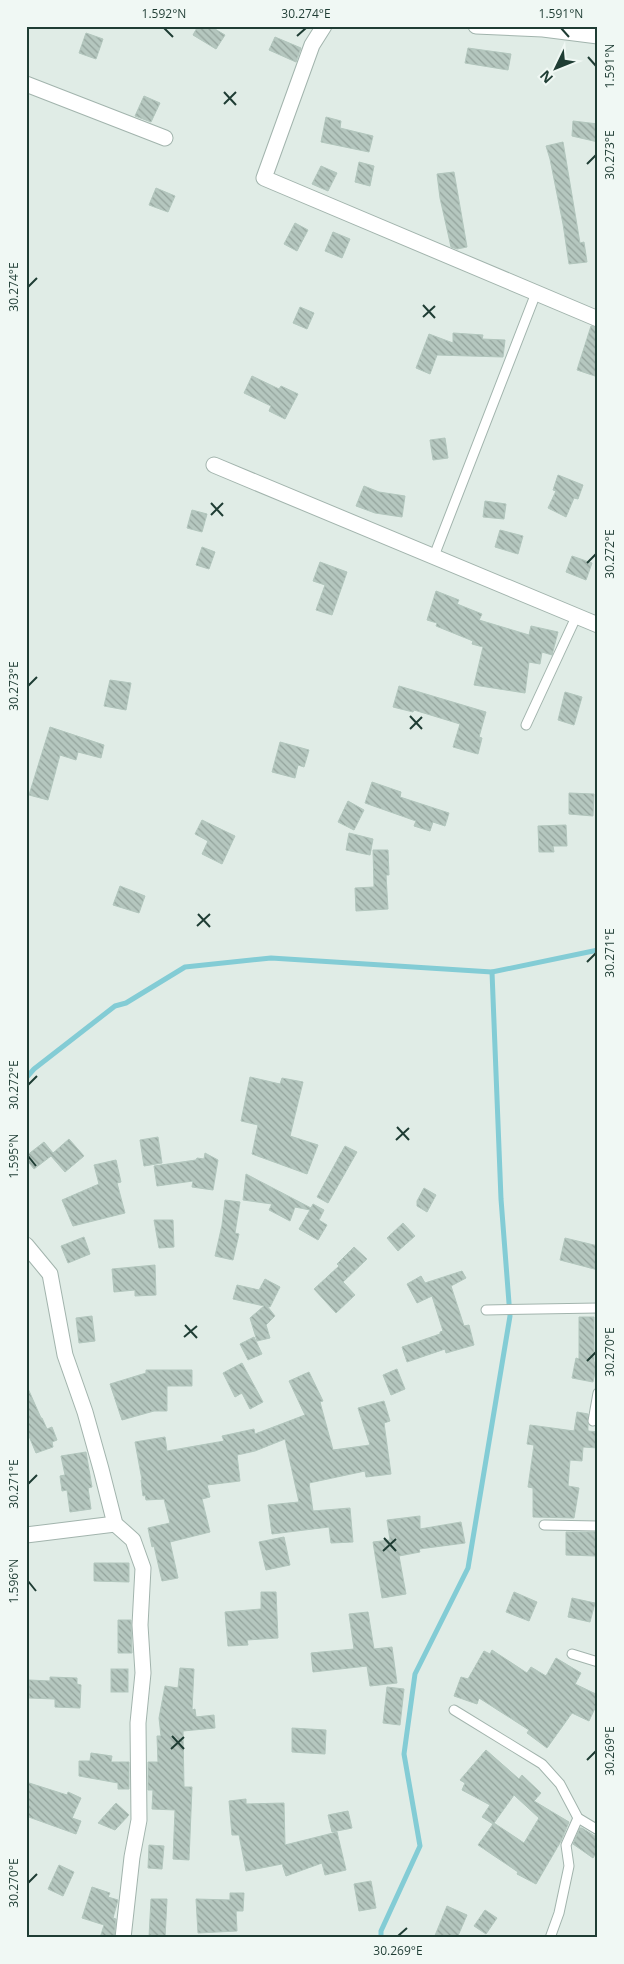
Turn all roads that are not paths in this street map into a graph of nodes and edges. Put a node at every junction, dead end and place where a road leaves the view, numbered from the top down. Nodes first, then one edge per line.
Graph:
1 (324, 26) edge
2 (476, 26) edge
3 (598, 36) edge
4 (26, 84) edge
5 (165, 138) dead end
6 (536, 293) junction
7 (598, 319) edge
8 (214, 466) dead end
9 (434, 556) junction
10 (577, 615) junction
11 (598, 625) edge
12 (526, 725) dead end
13 (26, 1245) edge
14 (598, 1308) edge
15 (486, 1310) dead end
16 (598, 1393) edge
17 (593, 1421) dead end
18 (114, 1524) junction
19 (544, 1526) dead end
20 (598, 1526) edge
21 (26, 1535) edge
22 (572, 1654) dead end
23 (598, 1662) edge
24 (454, 1710) dead end
25 (578, 1818) junction
26 (598, 1830) edge
27 (122, 1938) edge
28 (550, 1938) edge

1 - 6 street
2 - 3 street
4 - 5 street
6 - 7 street
6 - 9 lane
8 - 9 street
9 - 10 street
10 - 11 street
10 - 12 lane
13 - 18 street
14 - 15 lane
16 - 17 lane
18 - 21 street
18 - 27 street
19 - 20 lane
22 - 23 lane
24 - 25 lane
25 - 26 lane
25 - 28 lane

